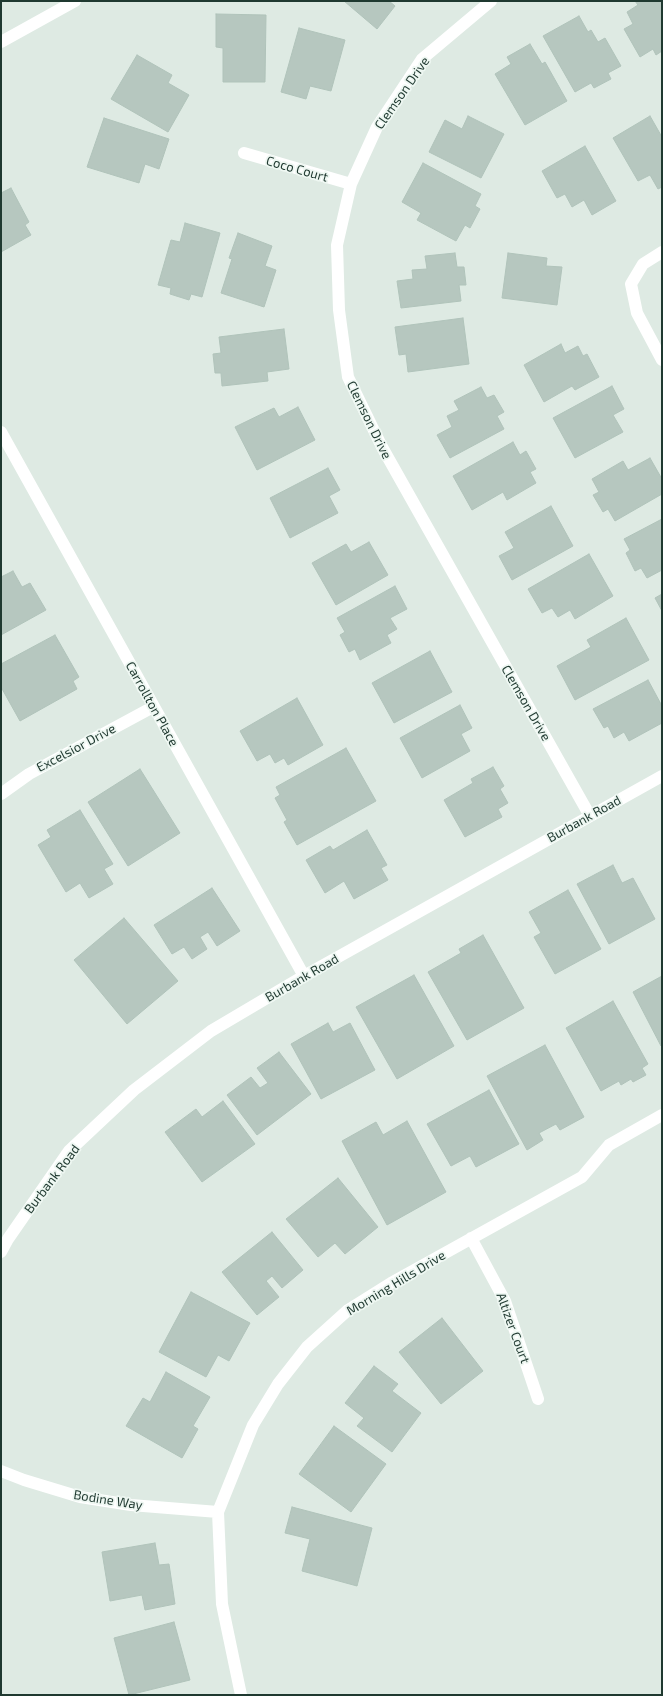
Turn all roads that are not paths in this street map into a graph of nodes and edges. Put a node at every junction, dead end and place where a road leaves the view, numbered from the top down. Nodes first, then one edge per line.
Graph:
1 (75, 1) edge
2 (491, 1) edge
3 (1, 42) edge
4 (244, 153) dead end
5 (351, 184) junction
6 (662, 252) edge
7 (662, 360) edge
8 (1, 432) edge
9 (153, 707) junction
10 (662, 776) edge
11 (1, 794) edge
12 (590, 816) junction
13 (304, 976) junction
14 (662, 1115) edge
15 (471, 1238) junction
16 (1, 1252) edge
17 (538, 1400) dead end
18 (1, 1470) edge
19 (218, 1512) junction
20 (241, 1695) edge

1 - 3 street
2 - 5 street, Clemson Drive
4 - 5 street, Coco Court
5 - 12 street, Clemson Drive
6 - 7 street
8 - 9 street, Carrollton Place
9 - 11 street, Excelsior Drive
9 - 13 street, Carrollton Place
10 - 12 street, Burbank Road
12 - 13 street, Burbank Road
13 - 16 street, Burbank Road
14 - 15 street, Morning Hills Drive
15 - 17 street, Altizer Court
15 - 19 street, Morning Hills Drive
18 - 19 street, Bodine Way
19 - 20 street, Morning Hills Drive

